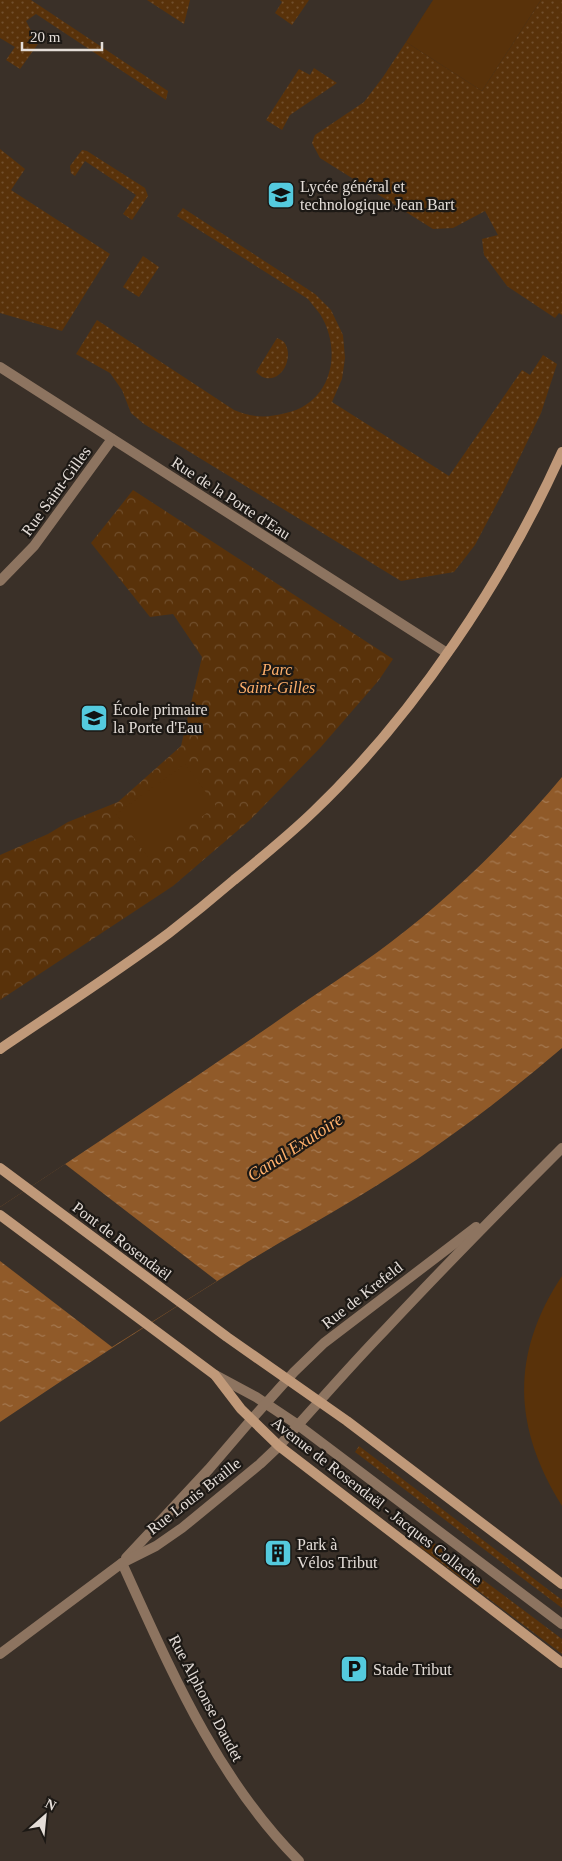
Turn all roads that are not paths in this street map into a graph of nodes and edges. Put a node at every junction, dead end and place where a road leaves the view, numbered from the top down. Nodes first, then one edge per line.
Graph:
1 (0, 367) edge
2 (112, 439) junction
3 (562, 452) edge
4 (0, 580) edge
5 (447, 653) junction
6 (0, 1049) edge
7 (562, 1148) edge
8 (0, 1168) edge
9 (502, 1207) junction
10 (0, 1215) edge
11 (215, 1375) junction
12 (287, 1380) junction
13 (320, 1403) junction
14 (265, 1404) junction
15 (251, 1420) junction
16 (298, 1426) junction
17 (279, 1446) junction
18 (122, 1563) junction
19 (562, 1584) edge
20 (562, 1624) edge
21 (0, 1654) edge
22 (562, 1663) edge
23 (299, 1861) edge

1 - 2 street, Rue de la Porte d'Eau
2 - 4 street, Rue Saint-Gilles
2 - 5 street, Rue de la Porte d'Eau
3 - 5 main road
5 - 6 main road
7 - 9 street, Rue de Krefeld
8 - 12 main road, Pont de Rosendaël
9 - 12 street, Rue de Krefeld
9 - 13 street, Rue de Krefeld
10 - 11 main road
11 - 14 street, Avenue de Rosendaël - Jacques Collache
11 - 15 main road, Avenue de Rosendaël - Jacques Collache
12 - 13 main road
12 - 14 street, Rue de Krefeld
13 - 16 street, Rue de Krefeld
13 - 19 main road
14 - 15 street, Rue de Krefeld
14 - 16 street, Avenue de Rosendaël - Jacques Collache
15 - 17 main road, Avenue de Rosendaël - Jacques Collache
15 - 18 street, Rue Louis Braille
16 - 17 street, Rue de Krefeld
16 - 20 street, Avenue de Rosendaël - Jacques Collache
17 - 18 street, Rue Louis Braille
17 - 22 main road, Avenue de Rosendaël - Jacques Collache
18 - 21 street, Rue Louis Braille
18 - 23 street, Rue Alphonse Daudet

